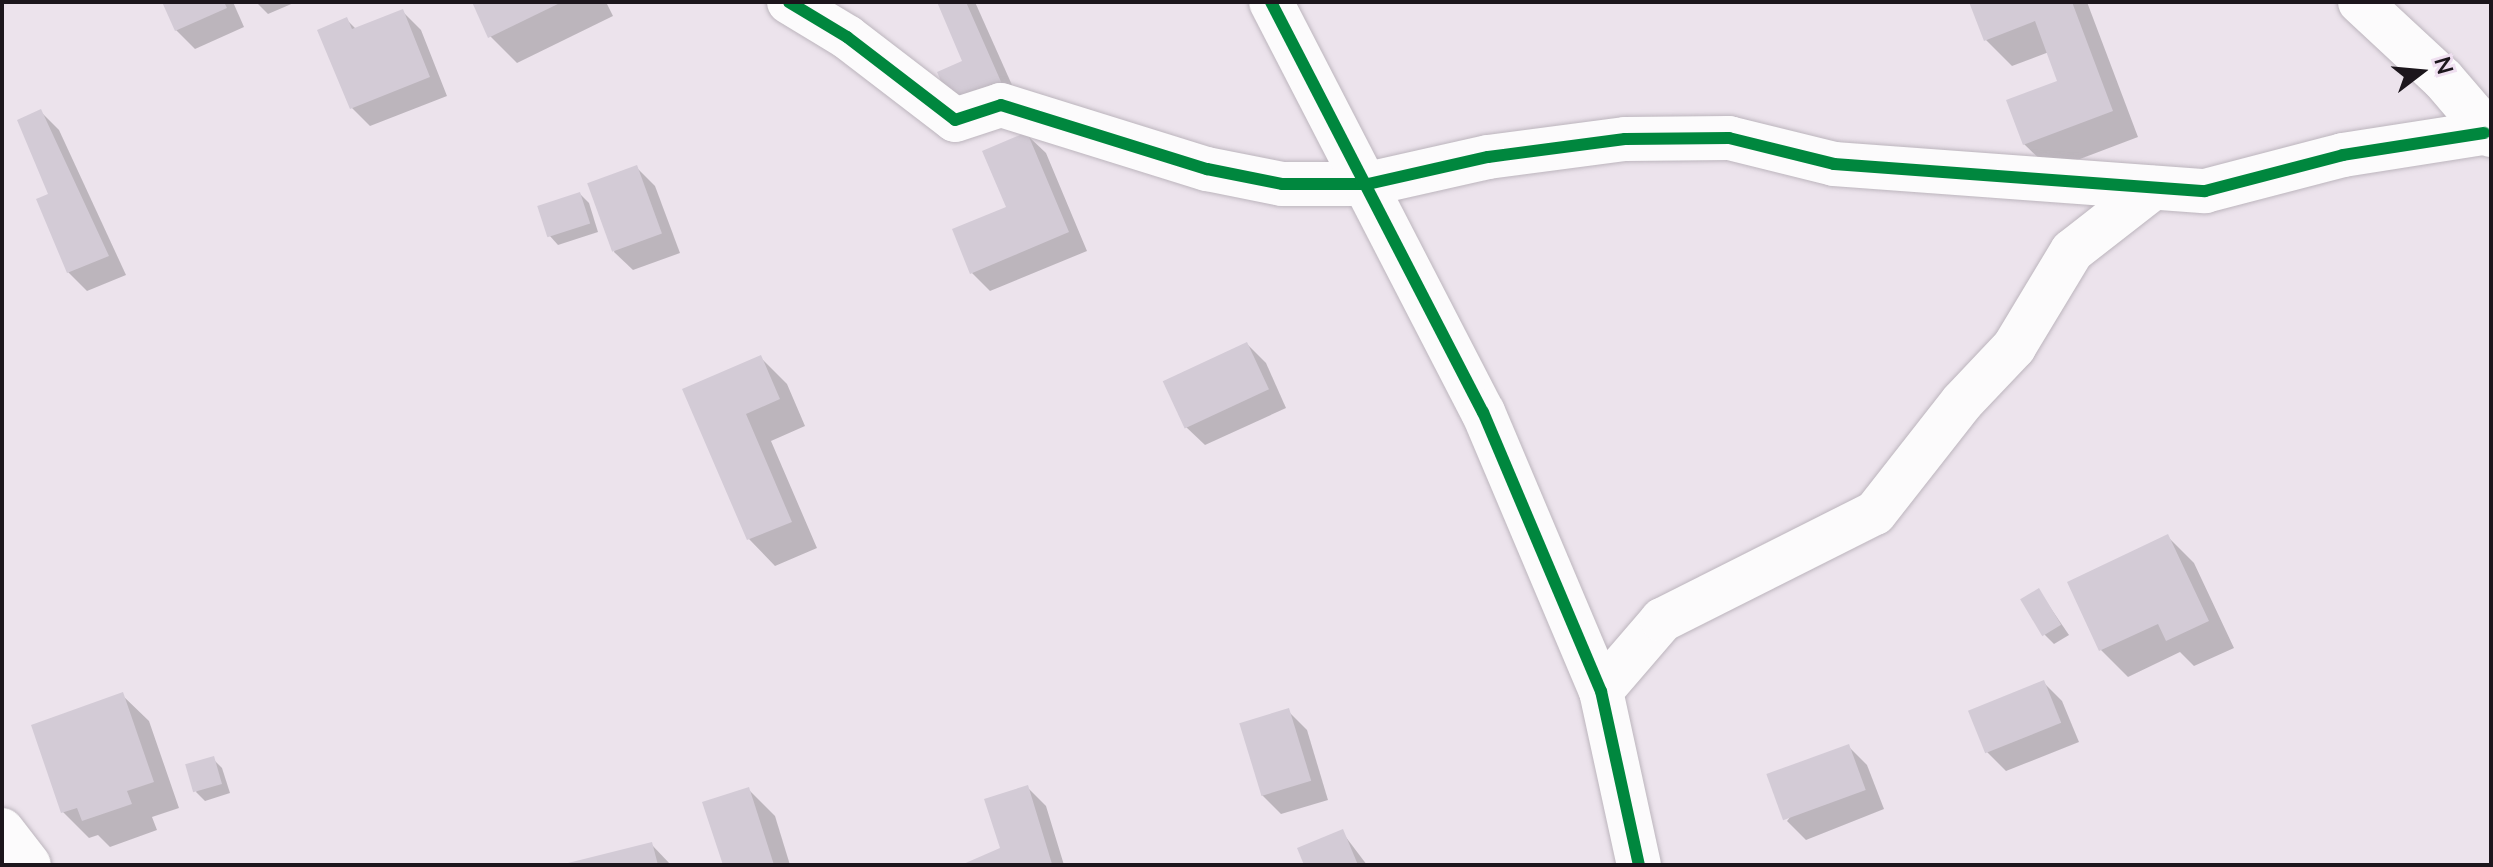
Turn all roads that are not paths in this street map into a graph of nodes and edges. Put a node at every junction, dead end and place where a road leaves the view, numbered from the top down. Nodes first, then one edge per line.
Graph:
1 (789, 2) edge
2 (1271, 2) edge
3 (2360, 2) edge
4 (2488, 134) edge
5 (1368, 184) junction
6 (2153, 188) junction
7 (1601, 691) junction
8 (2, 830) edge
9 (29, 865) edge
10 (1639, 865) edge

1 - 5 street
2 - 5 street
3 - 4 street
4 - 6 street
5 - 6 street
5 - 7 street
6 - 7 street
7 - 10 street
8 - 9 street

